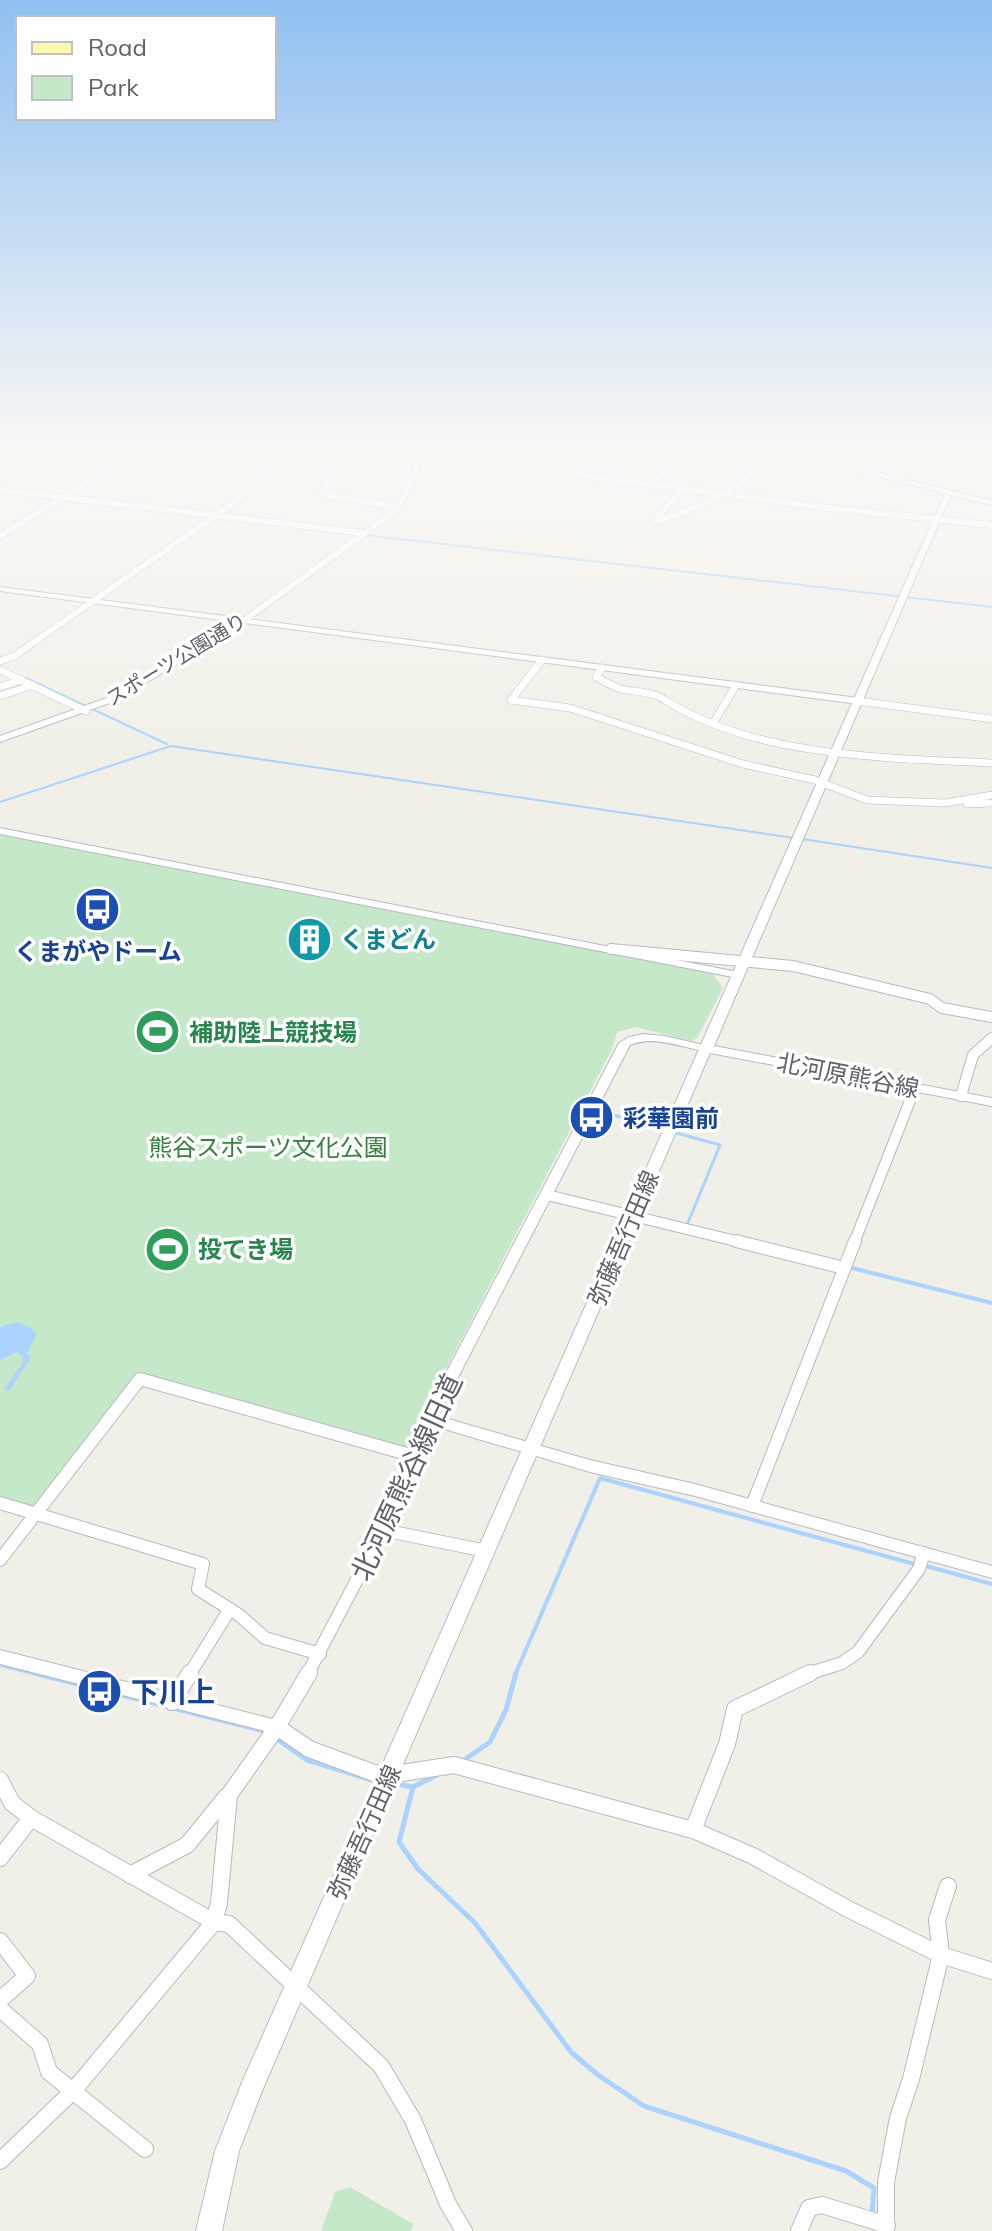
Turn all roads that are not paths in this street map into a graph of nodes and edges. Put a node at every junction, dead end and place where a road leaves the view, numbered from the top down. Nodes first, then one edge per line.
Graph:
1 (166, 548) edge
2 (343, 548) edge
3 (924, 548) edge
4 (0, 589) edge
5 (93, 601) junction
6 (243, 621) junction
7 (542, 660) junction
8 (0, 661) edge
9 (602, 668) junction
10 (0, 670) edge
11 (22, 680) junction
12 (33, 685) junction
13 (736, 685) junction
14 (0, 687) edge
15 (0, 696) edge
16 (858, 701) junction
17 (86, 711) junction
18 (992, 719) edge
19 (714, 722) junction
20 (0, 739) edge
21 (835, 753) junction
22 (992, 763) edge
23 (822, 783) junction
24 (990, 799) edge
25 (0, 831) edge
26 (605, 949) junction
27 (745, 960) junction
28 (738, 975) junction
29 (992, 1017) edge
30 (992, 1038) edge
31 (704, 1048) junction
32 (915, 1088) junction
33 (961, 1096) junction
34 (992, 1102) edge
35 (547, 1195) junction
36 (633, 1216) junction
37 (846, 1264) junction
38 (429, 1419) junction
39 (532, 1450) junction
40 (414, 1456) junction
41 (0, 1503) edge
42 (752, 1506) junction
43 (36, 1514) junction
44 (383, 1530) junction
45 (486, 1551) junction
46 (924, 1553) junction
47 (0, 1560) edge
48 (992, 1572) edge
49 (230, 1609) junction
50 (320, 1654) junction
51 (0, 1657) edge
52 (172, 1702) junction
53 (277, 1727) junction
54 (389, 1775) junction
55 (0, 1780) edge
56 (229, 1795) junction
57 (31, 1818) junction
58 (693, 1830) junction
59 (0, 1858) edge
60 (130, 1875) junction
61 (948, 1886) dead end
62 (214, 1922) junction
63 (0, 1941) edge
64 (941, 1955) junction
65 (992, 1971) edge
66 (296, 1988) junction
67 (0, 2000) edge
68 (0, 2009) edge
69 (73, 2091) junction
70 (145, 2149) dead end
71 (0, 2161) edge
72 (886, 2228) edge
73 (209, 2231) edge
74 (464, 2231) edge
75 (799, 2231) edge

1 - 5 street
2 - 6 street, スポーツ公園通り
3 - 16 main road, 弥藤吾行田線
4 - 5 street
5 - 6 street
5 - 8 street
6 - 7 street
6 - 17 street, スポーツ公園通り
7 - 9 street
7 - 23 street
9 - 13 street
9 - 19 street
10 - 11 street
11 - 12 street
11 - 14 street
12 - 15 street
12 - 17 street
13 - 16 street
13 - 19 street
16 - 18 street
16 - 21 main road, 弥藤吾行田線
17 - 20 street, スポーツ公園通り
19 - 21 street
21 - 22 street
21 - 23 main road, 弥藤吾行田線
23 - 24 street
23 - 27 main road, 弥藤吾行田線
25 - 26 street
26 - 27 street
26 - 28 street
27 - 28 main road, 弥藤吾行田線
27 - 29 street
28 - 31 main road, 弥藤吾行田線
30 - 33 street
31 - 32 main road, 北河原熊谷線
31 - 35 street, 北河原熊谷線旧道
31 - 36 main road, 弥藤吾行田線
32 - 33 main road, 北河原熊谷線
32 - 37 street
33 - 34 main road, 北河原熊谷線
35 - 36 street
35 - 38 street, 北河原熊谷線旧道
36 - 37 street
36 - 39 main road, 弥藤吾行田線
37 - 42 street
38 - 39 street
38 - 40 street, 北河原熊谷線旧道
39 - 42 street
39 - 45 main road, 弥藤吾行田線
40 - 43 street
40 - 44 street, 北河原熊谷線旧道
41 - 43 street
42 - 46 street
43 - 47 street
43 - 49 street
44 - 45 street
44 - 50 street, 北河原熊谷線旧道
45 - 54 main road, 弥藤吾行田線
46 - 48 street
46 - 58 street
49 - 50 street
49 - 52 street
50 - 53 street, 北河原熊谷線旧道
51 - 52 street
52 - 53 street
53 - 54 street
53 - 56 street, 北河原熊谷線旧道
54 - 58 street
54 - 66 main road, 弥藤吾行田線
55 - 57 street
56 - 60 street, 北河原熊谷線旧道
56 - 62 street
57 - 59 street
57 - 60 street
58 - 64 street
60 - 62 street
61 - 64 street
62 - 66 street
62 - 69 street
63 - 67 street
64 - 65 street
64 - 72 street
66 - 73 main road, 弥藤吾行田線
66 - 74 street
68 - 69 street
69 - 70 street
69 - 71 street
72 - 75 street

